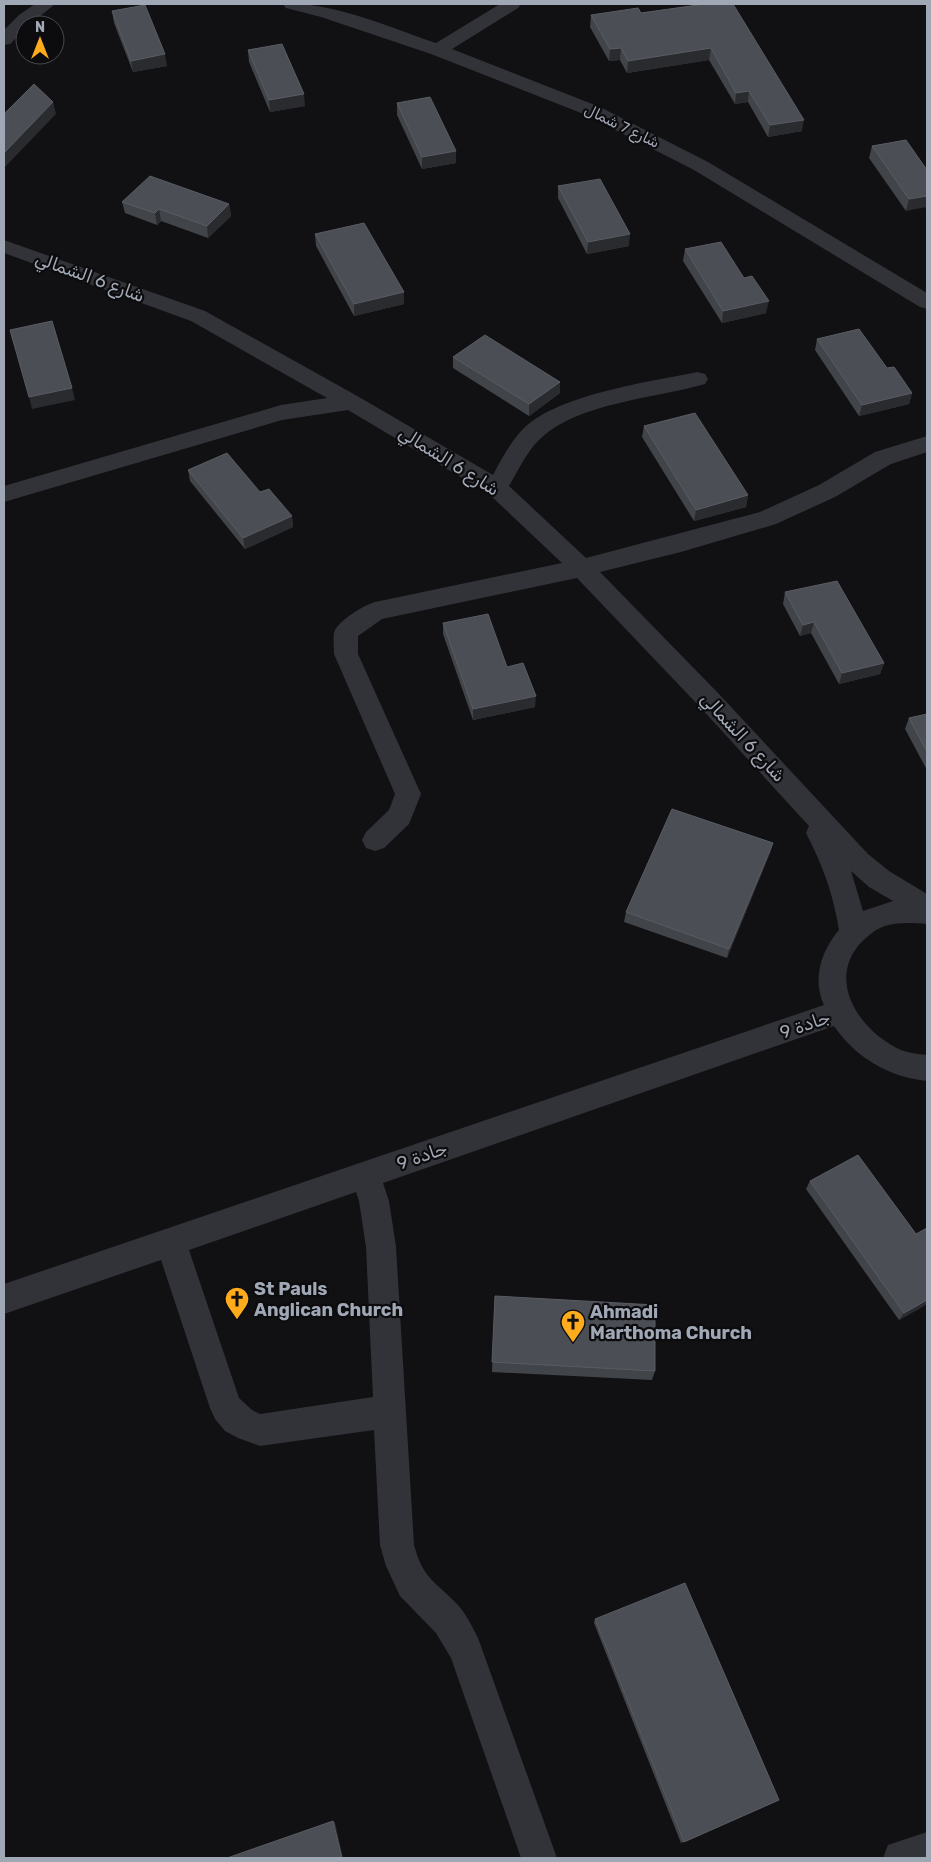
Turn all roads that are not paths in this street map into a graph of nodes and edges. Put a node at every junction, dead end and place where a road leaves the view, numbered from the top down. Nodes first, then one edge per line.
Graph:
1 (46, 4) edge
2 (292, 4) edge
3 (512, 4) edge
4 (4, 40) edge
5 (438, 50) junction
6 (4, 246) edge
7 (927, 302) edge
8 (697, 379) dead end
9 (351, 402) junction
10 (927, 444) edge
11 (497, 488) junction
12 (4, 494) edge
13 (582, 568) junction
14 (806, 805) junction
15 (375, 840) dead end
16 (927, 908) edge
17 (927, 913) edge
18 (853, 932) junction
19 (840, 1012) junction
20 (924, 1070) edge
21 (365, 1176) junction
22 (171, 1242) junction
23 (4, 1299) edge
24 (390, 1411) junction
25 (927, 1850) edge
26 (539, 1858) edge
27 (901, 1858) edge

1 - 4 street
2 - 5 street, شارع 7 شمال
3 - 5 street
5 - 7 street, شارع 7 شمال
6 - 9 street, شارع 6 الشمالي
8 - 11 street
9 - 11 street, شارع 6 الشمالي
9 - 12 street
10 - 13 street
11 - 13 street, شارع 6 الشمالي
13 - 14 street, شارع 6 الشمالي
13 - 15 street
14 - 16 street, شارع 6 الشمالي
14 - 18 street, شارع 6 الشمالي
17 - 18 street
18 - 19 street
19 - 20 street
19 - 21 street, جادة 9
21 - 22 street, جادة 9
21 - 24 street
22 - 23 street, جادة 9
22 - 24 street
24 - 26 street
25 - 27 street

